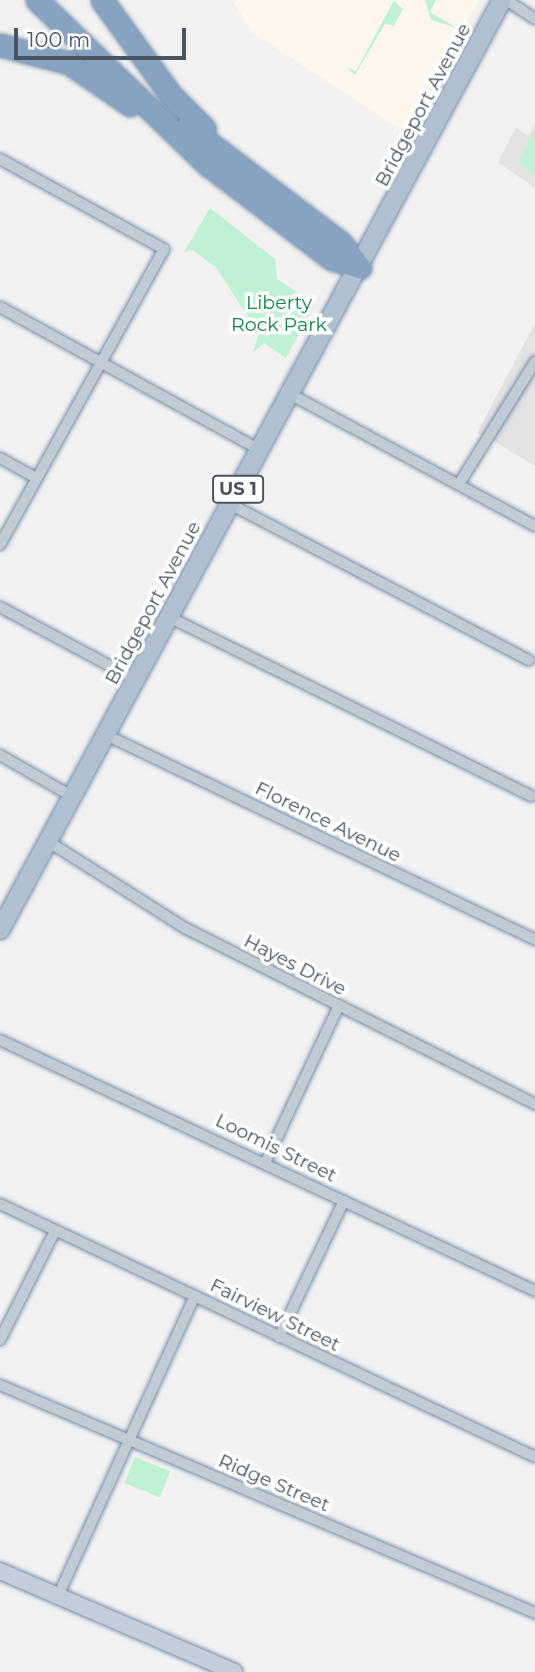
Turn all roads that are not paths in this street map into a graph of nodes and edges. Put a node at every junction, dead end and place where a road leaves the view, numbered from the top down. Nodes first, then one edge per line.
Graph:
1 (37, 0) edge
2 (50, 0) edge
3 (102, 0) edge
4 (504, 0) edge
5 (535, 19) edge
6 (0, 46) edge
7 (0, 159) edge
8 (208, 165) junction
9 (277, 194) junction
10 (360, 267) junction
11 (0, 307) edge
12 (101, 362) junction
13 (535, 362) edge
14 (290, 394) junction
15 (260, 450) junction
16 (0, 458) edge
17 (36, 478) junction
18 (459, 484) junction
19 (230, 504) junction
20 (535, 526) edge
21 (0, 545) edge
22 (0, 607) edge
23 (169, 617) junction
24 (529, 660) dead end
25 (135, 680) junction
26 (106, 735) junction
27 (0, 755) edge
28 (531, 796) dead end
29 (73, 797) junction
30 (49, 842) junction
31 (0, 930) edge
32 (535, 940) edge
33 (338, 1007) junction
34 (0, 1040) edge
35 (535, 1104) edge
36 (266, 1161) junction
37 (344, 1201) junction
38 (0, 1204) edge
39 (55, 1231) junction
40 (535, 1291) edge
41 (195, 1296) junction
42 (279, 1337) junction
43 (0, 1340) edge
44 (0, 1385) edge
45 (128, 1440) junction
46 (535, 1457) edge
47 (0, 1571) edge
48 (58, 1596) junction
49 (535, 1613) edge
50 (234, 1672) edge

1 - 8 highway
2 - 9 highway
3 - 9 highway
4 - 5 street
4 - 10 main road, Bridgeport Avenue / US 1
6 - 8 highway
7 - 12 street
8 - 10 highway
9 - 10 highway
10 - 14 main road, Bridgeport Avenue / US 1
11 - 12 street
12 - 15 street
12 - 17 street
13 - 18 street
14 - 15 main road, Bridgeport Avenue / US 1
14 - 18 street
15 - 19 main road, Bridgeport Avenue / US 1
16 - 17 street
17 - 21 street
18 - 20 street
19 - 23 main road, Bridgeport Avenue / US 1
19 - 24 street
22 - 25 street
23 - 25 main road, Bridgeport Avenue / US 1
23 - 28 street
25 - 26 main road, Bridgeport Avenue / US 1
26 - 29 main road, Bridgeport Avenue / US 1
26 - 32 street, Florence Avenue
27 - 29 street
29 - 30 main road, Bridgeport Avenue / US 1
30 - 31 main road, Bridgeport Avenue / US 1
30 - 33 street, Hayes Drive
33 - 35 street, Hayes Drive
33 - 36 street
34 - 36 street, Loomis Street
36 - 37 street, Loomis Street
37 - 40 street, Loomis Street
37 - 42 street
38 - 39 street, Fairview Street
39 - 41 street, Fairview Street
39 - 43 street
41 - 42 street, Fairview Street
41 - 45 street
42 - 46 street, Fairview Street
44 - 45 street, Ridge Street
45 - 48 street
45 - 49 street, Ridge Street
47 - 48 main road
48 - 50 main road

